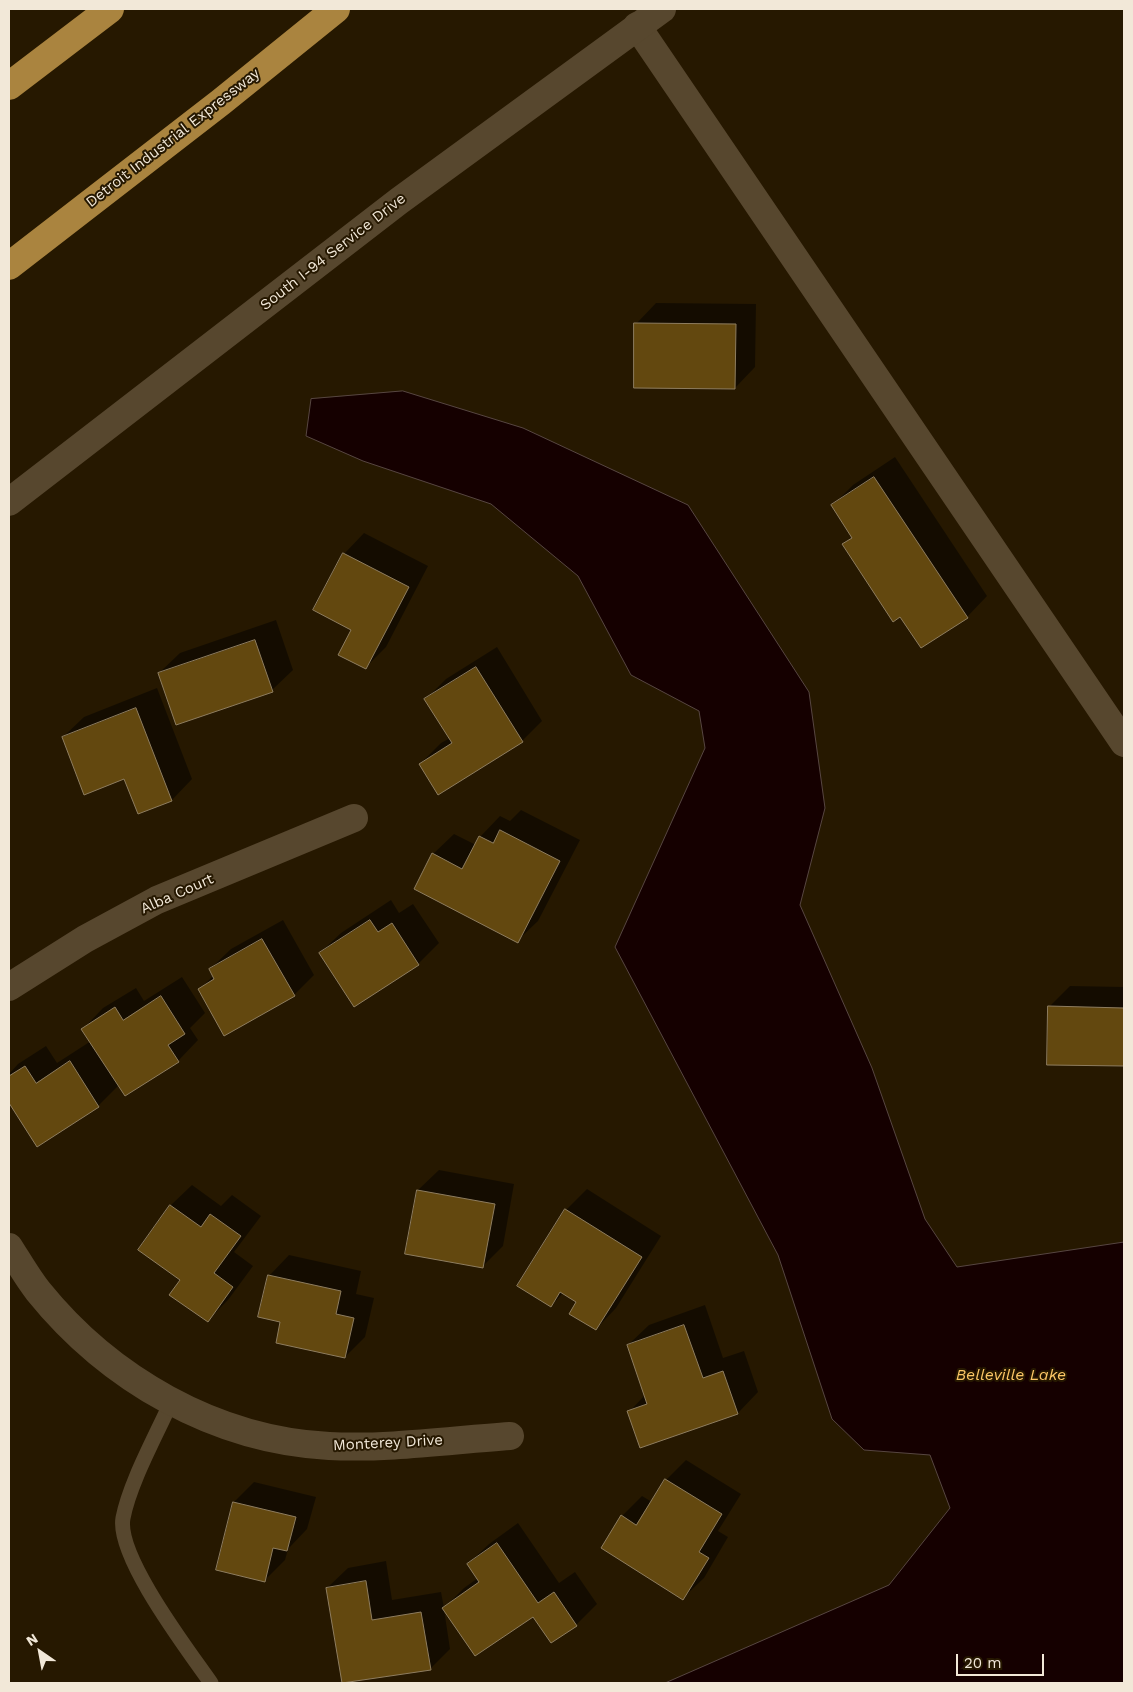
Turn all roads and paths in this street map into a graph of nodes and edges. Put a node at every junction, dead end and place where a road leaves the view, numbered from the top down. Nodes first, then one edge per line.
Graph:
1 (110, 9) edge
2 (336, 9) edge
3 (662, 9) edge
4 (637, 26) junction
5 (9, 86) edge
6 (9, 266) edge
7 (9, 502) edge
8 (1124, 743) edge
9 (354, 818) dead end
10 (9, 987) edge
11 (9, 1247) edge
12 (171, 1402) junction
13 (510, 1436) dead end
14 (211, 1683) edge

1 - 5 highway
2 - 6 highway, Detroit Industrial Expressway
3 - 4 street, South I-94 Service Drive
4 - 7 street, South I-94 Service Drive
4 - 8 street
9 - 10 street, Alba Court
11 - 12 street, Monterey Drive
12 - 13 street, Monterey Drive
12 - 14 lane

